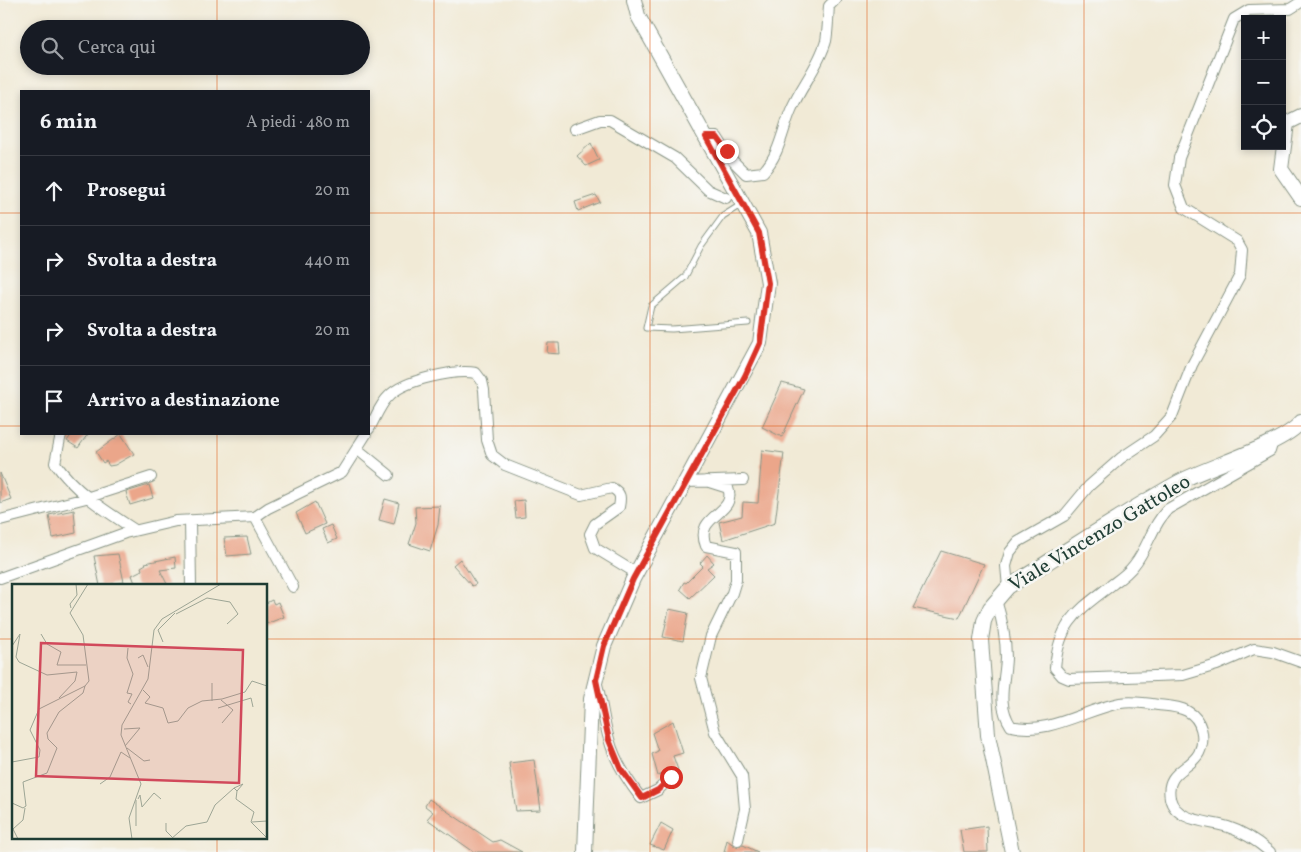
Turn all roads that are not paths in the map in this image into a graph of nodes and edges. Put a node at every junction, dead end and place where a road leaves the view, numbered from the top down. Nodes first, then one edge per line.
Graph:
1 (634, 0) edge
2 (835, 0) edge
3 (1301, 2) edge
4 (1301, 116) edge
5 (575, 129) dead end
6 (706, 137) junction
7 (726, 198) dead end
8 (1301, 198) edge
9 (743, 203) junction
10 (748, 322) dead end
11 (1301, 422) edge
12 (370, 427) edge
13 (61, 435) edge
14 (365, 435) edge
15 (1273, 441) junction
16 (357, 449) junction
17 (389, 475) dead end
18 (150, 477) dead end
19 (743, 480) dead end
20 (706, 481) junction
21 (687, 482) junction
22 (86, 498) junction
23 (255, 517) junction
24 (0, 520) edge
25 (190, 520) junction
26 (135, 530) junction
27 (636, 573) junction
28 (0, 578) edge
29 (191, 584) edge
30 (293, 587) dead end
31 (1008, 587) junction
32 (996, 600) junction
33 (1301, 662) edge
34 (596, 680) junction
35 (671, 777) dead end
36 (738, 840) dead end
37 (585, 852) edge
38 (1012, 852) edge
39 (1270, 852) edge

1 - 6 main road
2 - 6 street
3 - 31 street
4 - 8 main road
5 - 7 street
6 - 9 main road
9 - 10 lane
9 - 21 main road
11 - 15 main road, Viale Vincenzo Gattoleo
12 - 27 street
13 - 22 street
14 - 16 street
15 - 31 main road, Viale Vincenzo Gattoleo
15 - 33 street
16 - 17 street
16 - 23 street
18 - 22 street
19 - 20 street
20 - 21 street
20 - 36 street
21 - 27 main road
22 - 24 street
22 - 26 street
23 - 25 street
23 - 30 street
25 - 26 street
25 - 29 street
26 - 28 street
27 - 34 main road
31 - 32 main road, Viale Vincenzo Gattoleo
32 - 38 main road, Viale Vincenzo Gattoleo
32 - 39 street
34 - 35 street
34 - 37 main road

